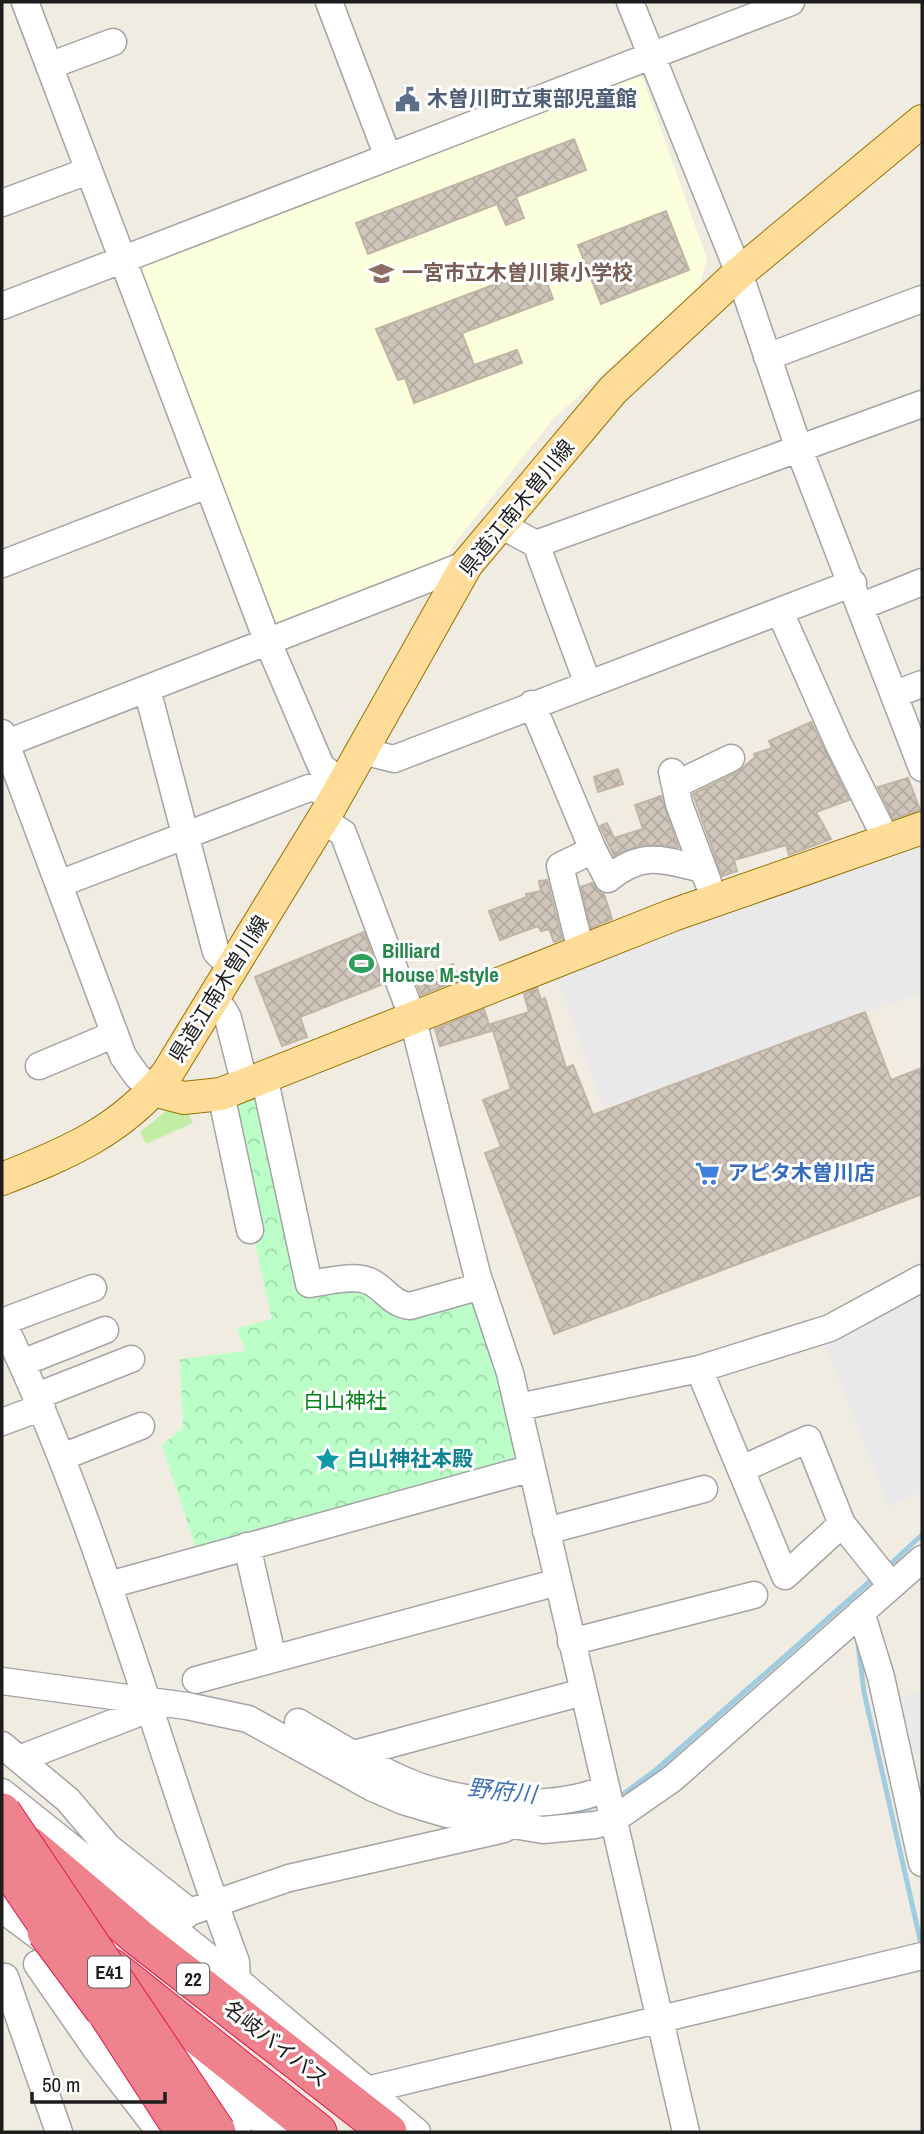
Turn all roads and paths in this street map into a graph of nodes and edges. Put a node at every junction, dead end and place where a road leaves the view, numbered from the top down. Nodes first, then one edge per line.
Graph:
1 (25, 2) edge
2 (329, 2) edge
3 (630, 2) edge
4 (792, 2) edge
5 (113, 41) dead end
6 (651, 56) junction
7 (49, 66) junction
8 (922, 121) edge
9 (388, 157) junction
10 (88, 171) junction
11 (2, 203) edge
12 (121, 261) junction
13 (739, 273) junction
14 (922, 299) edge
15 (2, 306) edge
16 (767, 357) junction
17 (922, 404) edge
18 (799, 449) junction
19 (207, 485) junction
20 (499, 524) junction
21 (536, 544) junction
22 (2, 564) edge
23 (467, 564) junction
24 (922, 582) edge
25 (857, 594) junction
26 (780, 612) junction
27 (267, 640) junction
28 (587, 684) junction
29 (922, 684) edge
30 (147, 689) junction
31 (895, 694) junction
32 (532, 704) junction
33 (3, 740) edge
34 (362, 751) junction
35 (731, 758) dead end
36 (922, 768) edge
37 (333, 801) junction
38 (922, 828) edge
39 (186, 836) junction
40 (886, 839) junction
41 (593, 850) junction
42 (703, 869) junction
43 (59, 884) junction
44 (715, 900) junction
45 (581, 951) junction
46 (232, 967) junction
47 (211, 1003) junction
48 (412, 1016) junction
49 (115, 1034) junction
50 (39, 1066) dead end
51 (243, 1085) junction
52 (153, 1090) junction
53 (2, 1179) edge
54 (250, 1230) dead end
55 (922, 1278) edge
56 (481, 1286) junction
57 (93, 1288) dead end
58 (2, 1322) edge
59 (105, 1330) dead end
60 (131, 1359) dead end
61 (22, 1363) junction
62 (699, 1369) junction
63 (39, 1401) junction
64 (519, 1408) junction
65 (2, 1422) edge
66 (141, 1426) dead end
67 (62, 1457) junction
68 (532, 1468) junction
69 (741, 1469) junction
70 (704, 1489) dead end
71 (842, 1524) junction
72 (546, 1531) junction
73 (247, 1546) junction
74 (922, 1559) edge
75 (883, 1577) junction
76 (558, 1582) junction
77 (109, 1585) junction
78 (754, 1595) dead end
79 (861, 1612) junction
80 (571, 1642) junction
81 (273, 1659) junction
82 (2, 1667) edge
83 (196, 1680) dead end
84 (2, 1681) edge
85 (583, 1692) junction
86 (146, 1696) junction
87 (298, 1722) dead end
88 (10, 1752) edge
89 (354, 1754) junction
90 (2, 1792) edge
91 (609, 1804) junction
92 (2, 1812) edge
93 (2, 1821) edge
94 (516, 1826) junction
95 (2, 1859) edge
96 (922, 1863) edge
97 (2, 1875) edge
98 (2, 1909) edge
99 (192, 1914) junction
100 (44, 1955) junction
101 (922, 1956) edge
102 (3, 1978) edge
103 (237, 1980) junction
104 (104, 2010) junction
105 (660, 2020) junction
106 (367, 2090) junction
107 (223, 2112) edge
108 (59, 2132) edge
109 (160, 2132) edge
110 (176, 2132) edge
111 (184, 2132) edge
112 (238, 2132) edge
113 (275, 2132) edge
114 (318, 2132) edge
115 (388, 2132) edge
116 (417, 2132) edge
117 (686, 2132) edge

1 - 7 street
2 - 9 street
3 - 6 street
4 - 6 street
5 - 7 street
6 - 9 street
6 - 13 street
7 - 10 street
8 - 13 main road, 県道江南木曽川線
9 - 12 street
10 - 11 street
10 - 12 street
12 - 15 street
12 - 19 street
13 - 16 street
13 - 20 main road, 県道江南木曽川線
14 - 16 street
16 - 18 street
17 - 18 street
18 - 21 street
18 - 25 street
19 - 22 street
19 - 27 street
20 - 21 street
20 - 23 main road, 県道江南木曽川線
21 - 28 street
23 - 27 street
23 - 34 main road, 県道江南木曽川線
24 - 25 street
25 - 26 street
25 - 31 street
26 - 28 street
26 - 40 street
27 - 30 street
27 - 37 street
28 - 32 street
29 - 31 street
30 - 33 street
30 - 39 street
31 - 36 street
32 - 34 street
32 - 41 street
33 - 43 street
34 - 37 main road, 県道江南木曽川線
35 - 42 street
37 - 39 street
37 - 46 main road, 県道江南木曽川線
37 - 48 street
38 - 40 main road, 県道江南木曽川線
39 - 43 street
39 - 46 street
40 - 44 main road, 県道江南木曽川線
41 - 42 street
41 - 45 street
42 - 44 street
43 - 49 street
44 - 45 main road, 県道江南木曽川線
45 - 48 main road, 県道江南木曽川線
46 - 47 main road, 県道江南木曽川線
47 - 51 street
47 - 52 main road, 県道江南木曽川線
48 - 51 main road, 県道江南木曽川線
48 - 56 street
49 - 50 street
49 - 52 street
51 - 52 main road, 県道江南木曽川線
51 - 54 street
51 - 56 street
52 - 53 main road, 県道江南木曽川線
55 - 62 street
56 - 64 street
57 - 58 street
58 - 61 street
59 - 61 street
60 - 63 street
61 - 63 street
62 - 64 street
62 - 69 street
63 - 65 street
63 - 67 street
64 - 68 street
66 - 67 street
67 - 77 street
68 - 72 street
68 - 73 street
69 - 71 street
69 - 71 street
70 - 72 street
71 - 75 street
72 - 76 street
73 - 77 street
73 - 81 street
74 - 75 street
75 - 79 street
76 - 80 street
76 - 81 street
77 - 86 street
78 - 80 street
79 - 91 street
79 - 96 street
80 - 85 street
81 - 83 street
82 - 86 street
84 - 86 street
85 - 89 street
85 - 91 street
86 - 88 street
86 - 94 street
86 - 99 street
87 - 89 street
88 - 99 street
89 - 91 street
90 - 99 street
91 - 94 street
91 - 105 street
92 - 107 highway, E41, bridge
93 - 115 highway, 名岐バイパス / 22
94 - 99 street
95 - 104 highway, E41, bridge
97 - 104 highway, bridge
97 - 114 highway, 名岐バイパス / 22
98 - 100 street
99 - 103 street
99 - 103 street
100 - 102 street
100 - 107 street
100 - 109 street
101 - 105 street
102 - 108 street
103 - 106 street
104 - 111 highway, E41, bridge
105 - 106 street
105 - 117 street
106 - 116 street
107 - 110 street
107 - 112 street
107 - 113 street

